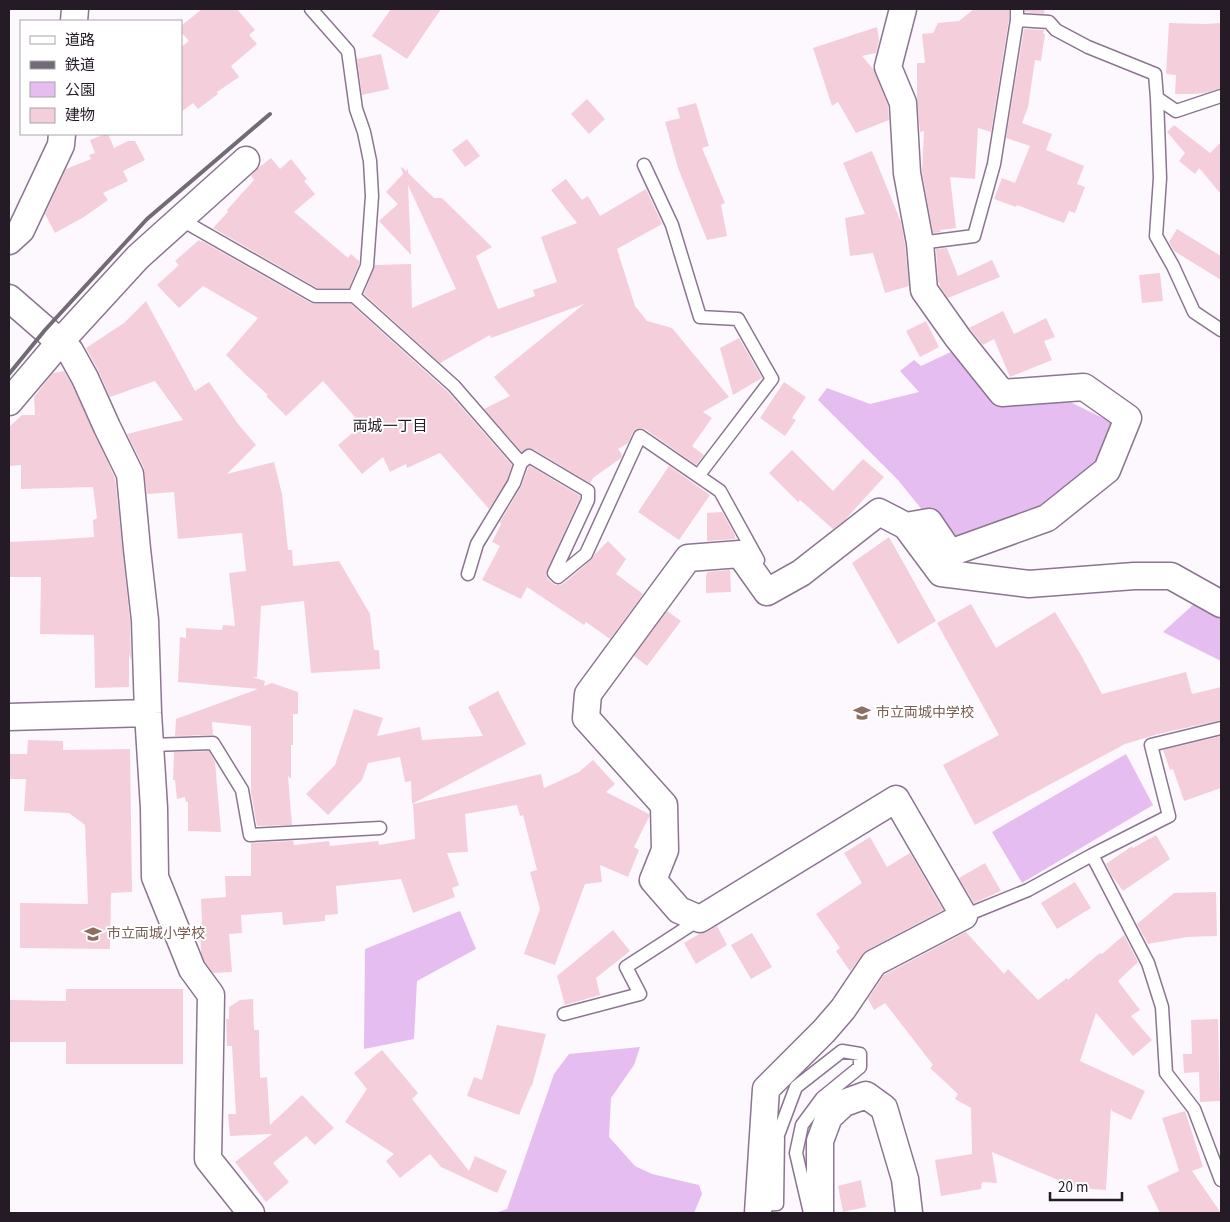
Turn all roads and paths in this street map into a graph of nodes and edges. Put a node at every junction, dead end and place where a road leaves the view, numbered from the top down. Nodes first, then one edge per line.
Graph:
1 (311, 9) edge
2 (903, 9) edge
3 (1017, 14) edge
4 (1221, 96) edge
5 (1157, 98) junction
6 (62, 135) edge
7 (246, 160) dead end
8 (644, 165) dead end
9 (180, 219) junction
10 (9, 241) edge
11 (920, 243) junction
12 (354, 296) junction
13 (9, 298) edge
14 (1221, 330) edge
15 (60, 342) junction
16 (9, 402) edge
17 (521, 463) junction
18 (698, 476) junction
19 (906, 526) junction
20 (468, 574) dead end
21 (775, 588) junction
22 (1221, 604) edge
23 (148, 713) junction
24 (9, 717) edge
25 (1221, 728) edge
26 (150, 745) junction
27 (380, 828) dead end
28 (1092, 855) junction
29 (964, 916) junction
30 (700, 919) junction
31 (564, 1014) dead end
32 (1221, 1180) edge
33 (758, 1209) edge
34 (251, 1213) edge
35 (810, 1213) edge
36 (820, 1213) edge
37 (909, 1213) edge

1 - 12 lane
2 - 11 street
3 - 5 lane
3 - 11 lane
4 - 5 lane
5 - 14 lane
6 - 10 street
7 - 9 street
8 - 18 lane
9 - 12 lane
9 - 15 street
11 - 19 street
12 - 17 lane
13 - 15 street
15 - 16 street
15 - 23 street
17 - 18 lane
17 - 20 lane
18 - 21 lane
19 - 21 street
19 - 22 street
21 - 30 street
23 - 24 street
23 - 26 street
25 - 28 lane
26 - 27 lane
26 - 34 street
28 - 29 lane
28 - 32 lane
29 - 30 street
29 - 33 street
30 - 31 lane
33 - 35 lane
36 - 37 street

